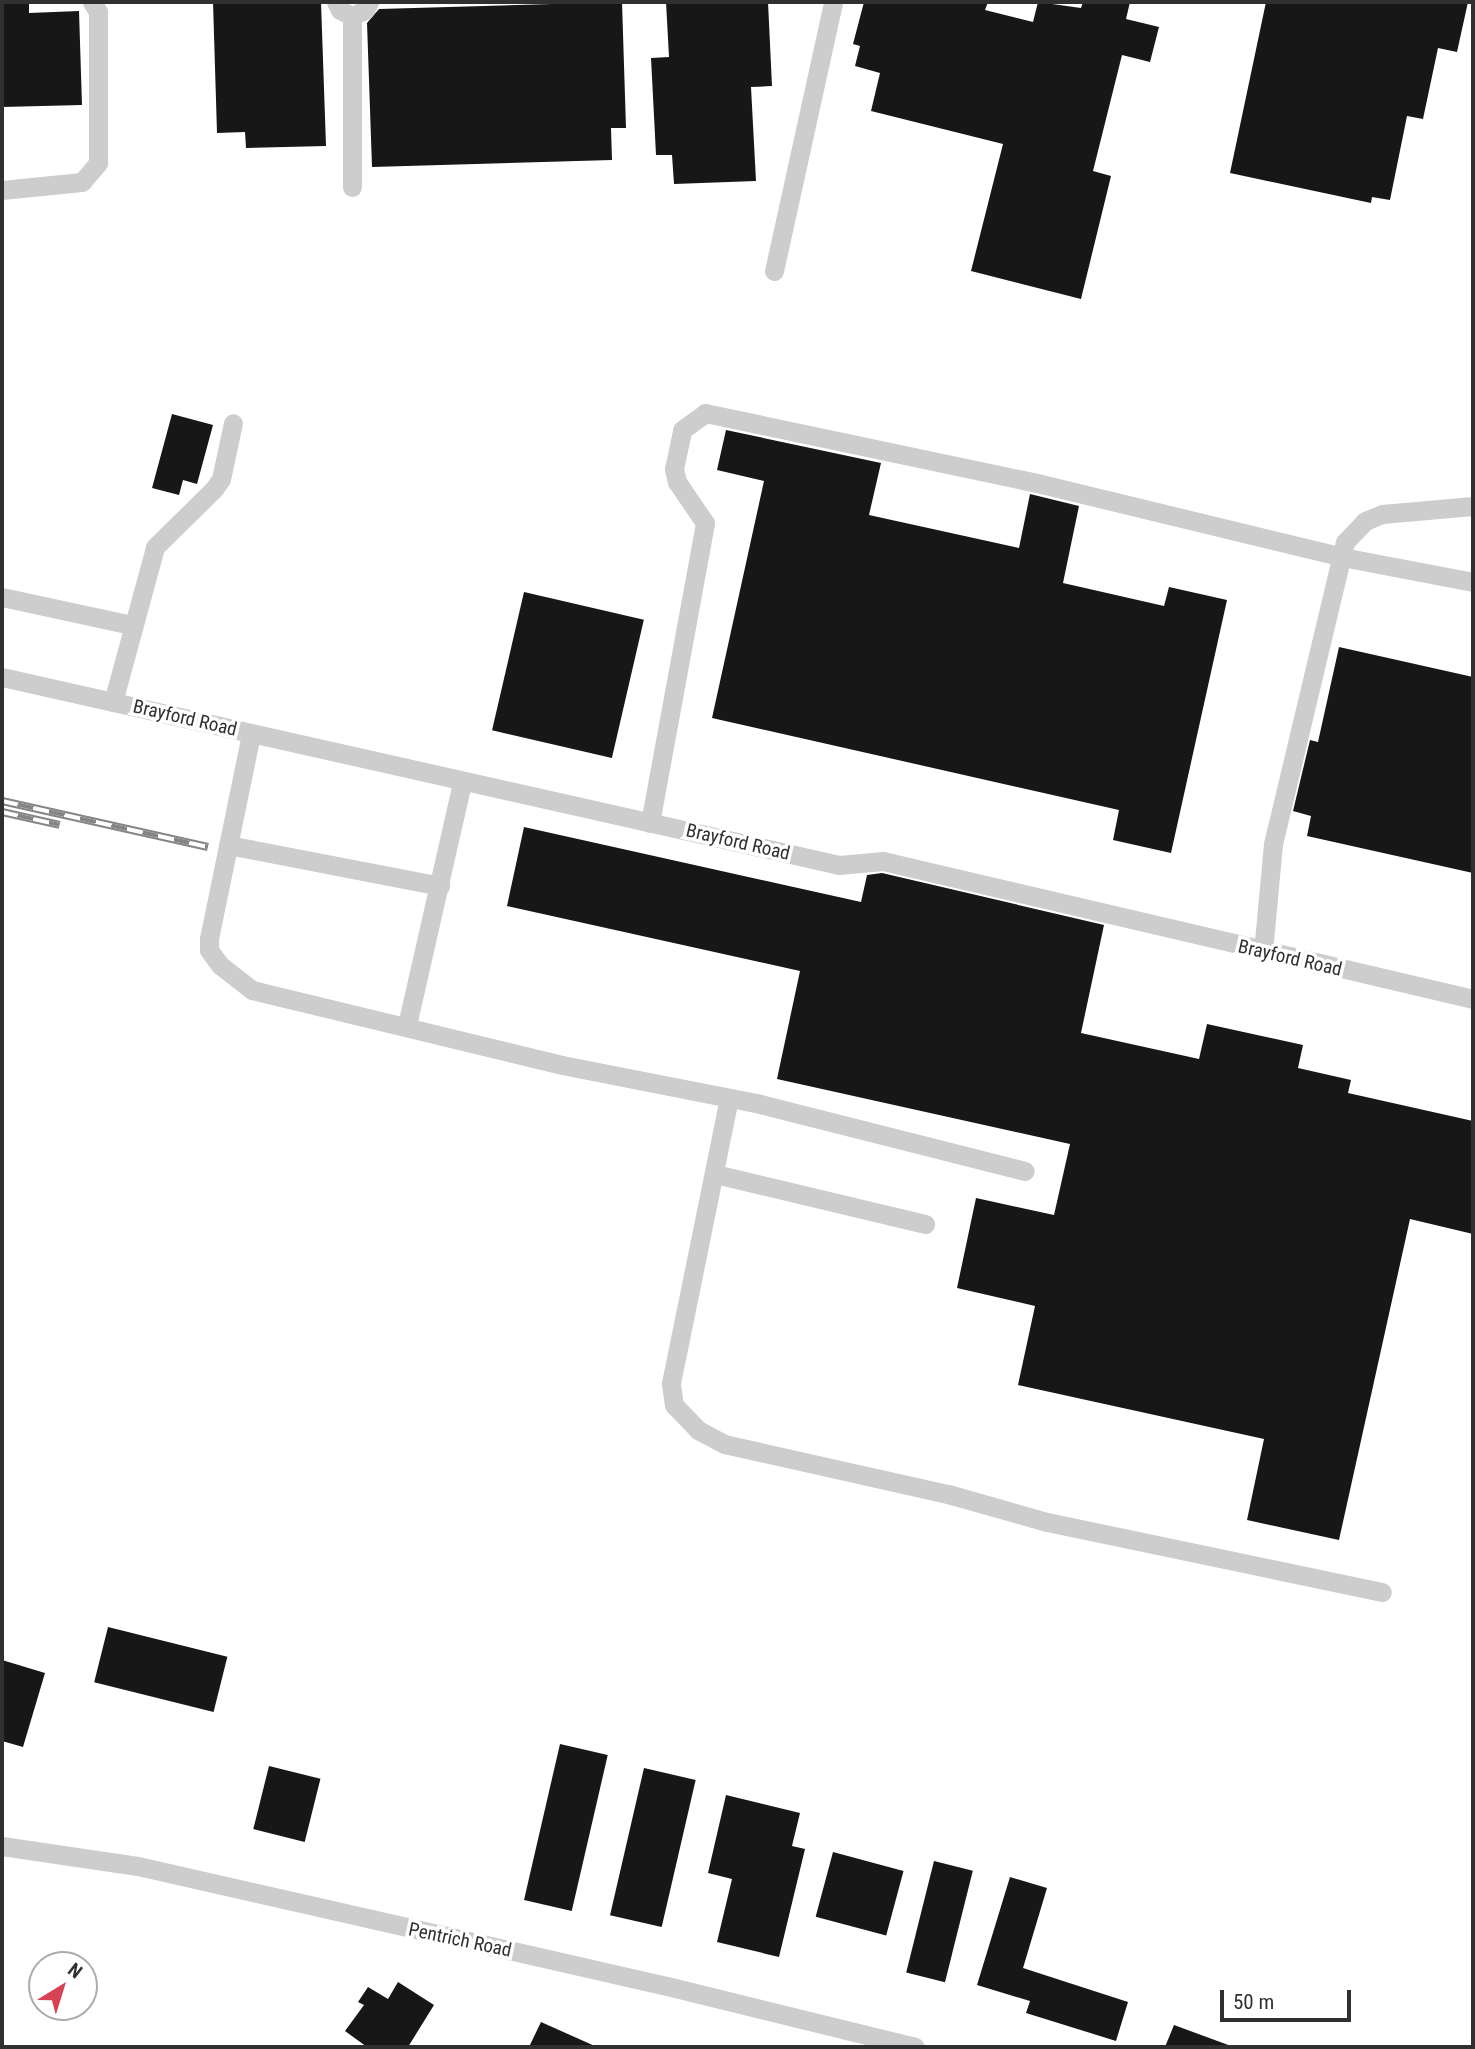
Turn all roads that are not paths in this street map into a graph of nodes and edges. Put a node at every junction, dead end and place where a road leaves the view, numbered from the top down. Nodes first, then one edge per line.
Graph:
1 (92, 2) edge
2 (336, 2) edge
3 (369, 2) edge
4 (833, 2) edge
5 (352, 16) junction
6 (352, 187) dead end
7 (2, 190) edge
8 (774, 271) dead end
9 (233, 423) dead end
10 (1473, 506) edge
11 (1342, 557) junction
12 (1473, 582) edge
13 (2, 597) edge
14 (131, 625) junction
15 (2, 677) edge
16 (113, 702) junction
17 (250, 734) junction
18 (463, 782) junction
19 (650, 823) junction
20 (228, 845) junction
21 (440, 886) junction
22 (1263, 953) junction
23 (1473, 999) edge
24 (407, 1025) junction
25 (729, 1098) junction
26 (1025, 1171) dead end
27 (715, 1174) junction
28 (925, 1224) dead end
29 (1382, 1592) dead end
30 (2, 1846) edge
31 (915, 2047) edge

1 - 7 lane
2 - 5 lane
3 - 5 lane
4 - 8 lane
5 - 6 lane
9 - 14 lane
10 - 11 lane
11 - 12 lane
11 - 19 lane
11 - 22 lane
13 - 14 lane
14 - 16 lane
15 - 16 lane, Brayford Road
16 - 17 lane, Brayford Road
17 - 18 lane, Brayford Road
17 - 20 lane
18 - 19 lane, Brayford Road
18 - 21 lane
19 - 22 lane, Brayford Road
20 - 21 lane
20 - 24 lane
21 - 24 lane
22 - 23 lane, Brayford Road
24 - 25 lane
25 - 26 lane
25 - 27 lane
27 - 28 lane
27 - 29 lane
30 - 31 lane, Pentrich Road

